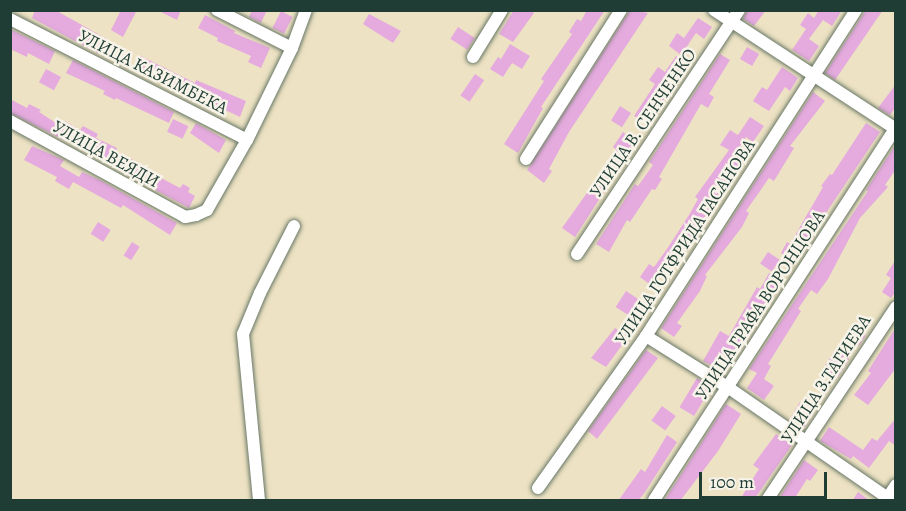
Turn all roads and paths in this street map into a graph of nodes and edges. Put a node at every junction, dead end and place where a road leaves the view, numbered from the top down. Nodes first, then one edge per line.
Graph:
1 (217, 10) edge
2 (306, 10) edge
3 (502, 10) edge
4 (621, 10) edge
5 (714, 10) edge
6 (739, 10) edge
7 (856, 10) edge
8 (10, 19) edge
9 (732, 22) junction
10 (292, 48) junction
11 (472, 57) dead end
12 (814, 76) junction
13 (10, 121) edge
14 (895, 129) edge
15 (247, 141) junction
16 (526, 159) dead end
17 (294, 225) dead end
18 (577, 254) dead end
19 (896, 307) edge
20 (646, 336) junction
21 (729, 388) junction
22 (806, 443) junction
23 (896, 486) edge
24 (538, 488) dead end
25 (888, 500) edge
26 (259, 501) edge
27 (654, 501) edge
28 (767, 501) edge

1 - 10 street
2 - 10 street
3 - 11 street
4 - 16 street
5 - 9 street
6 - 9 street, УЛИЦА В. СЕНЧЕНКО
7 - 12 street, УЛИЦА ГОТФРИДА ГАСАНОВА
8 - 15 street, УЛИЦА КАЗИМБЕКА
9 - 12 street
9 - 18 street, УЛИЦА В. СЕНЧЕНКО
10 - 15 street
12 - 14 street
12 - 20 street, УЛИЦА ГОТФРИДА ГАСАНОВА
13 - 15 street, УЛИЦА ВЕЯДИ
14 - 21 street, УЛИЦА ГРАФА ВОРОНЦОВА
17 - 26 street
19 - 22 street, УЛИЦА З.ТАГИЕВА
20 - 21 street
20 - 24 street, УЛИЦА ГОТФРИДА ГАСАНОВА
21 - 22 street
21 - 27 street, УЛИЦА ГРАФА ВОРОНЦОВА
22 - 25 street
22 - 28 street, УЛИЦА З.ТАГИЕВА
23 - 25 street

